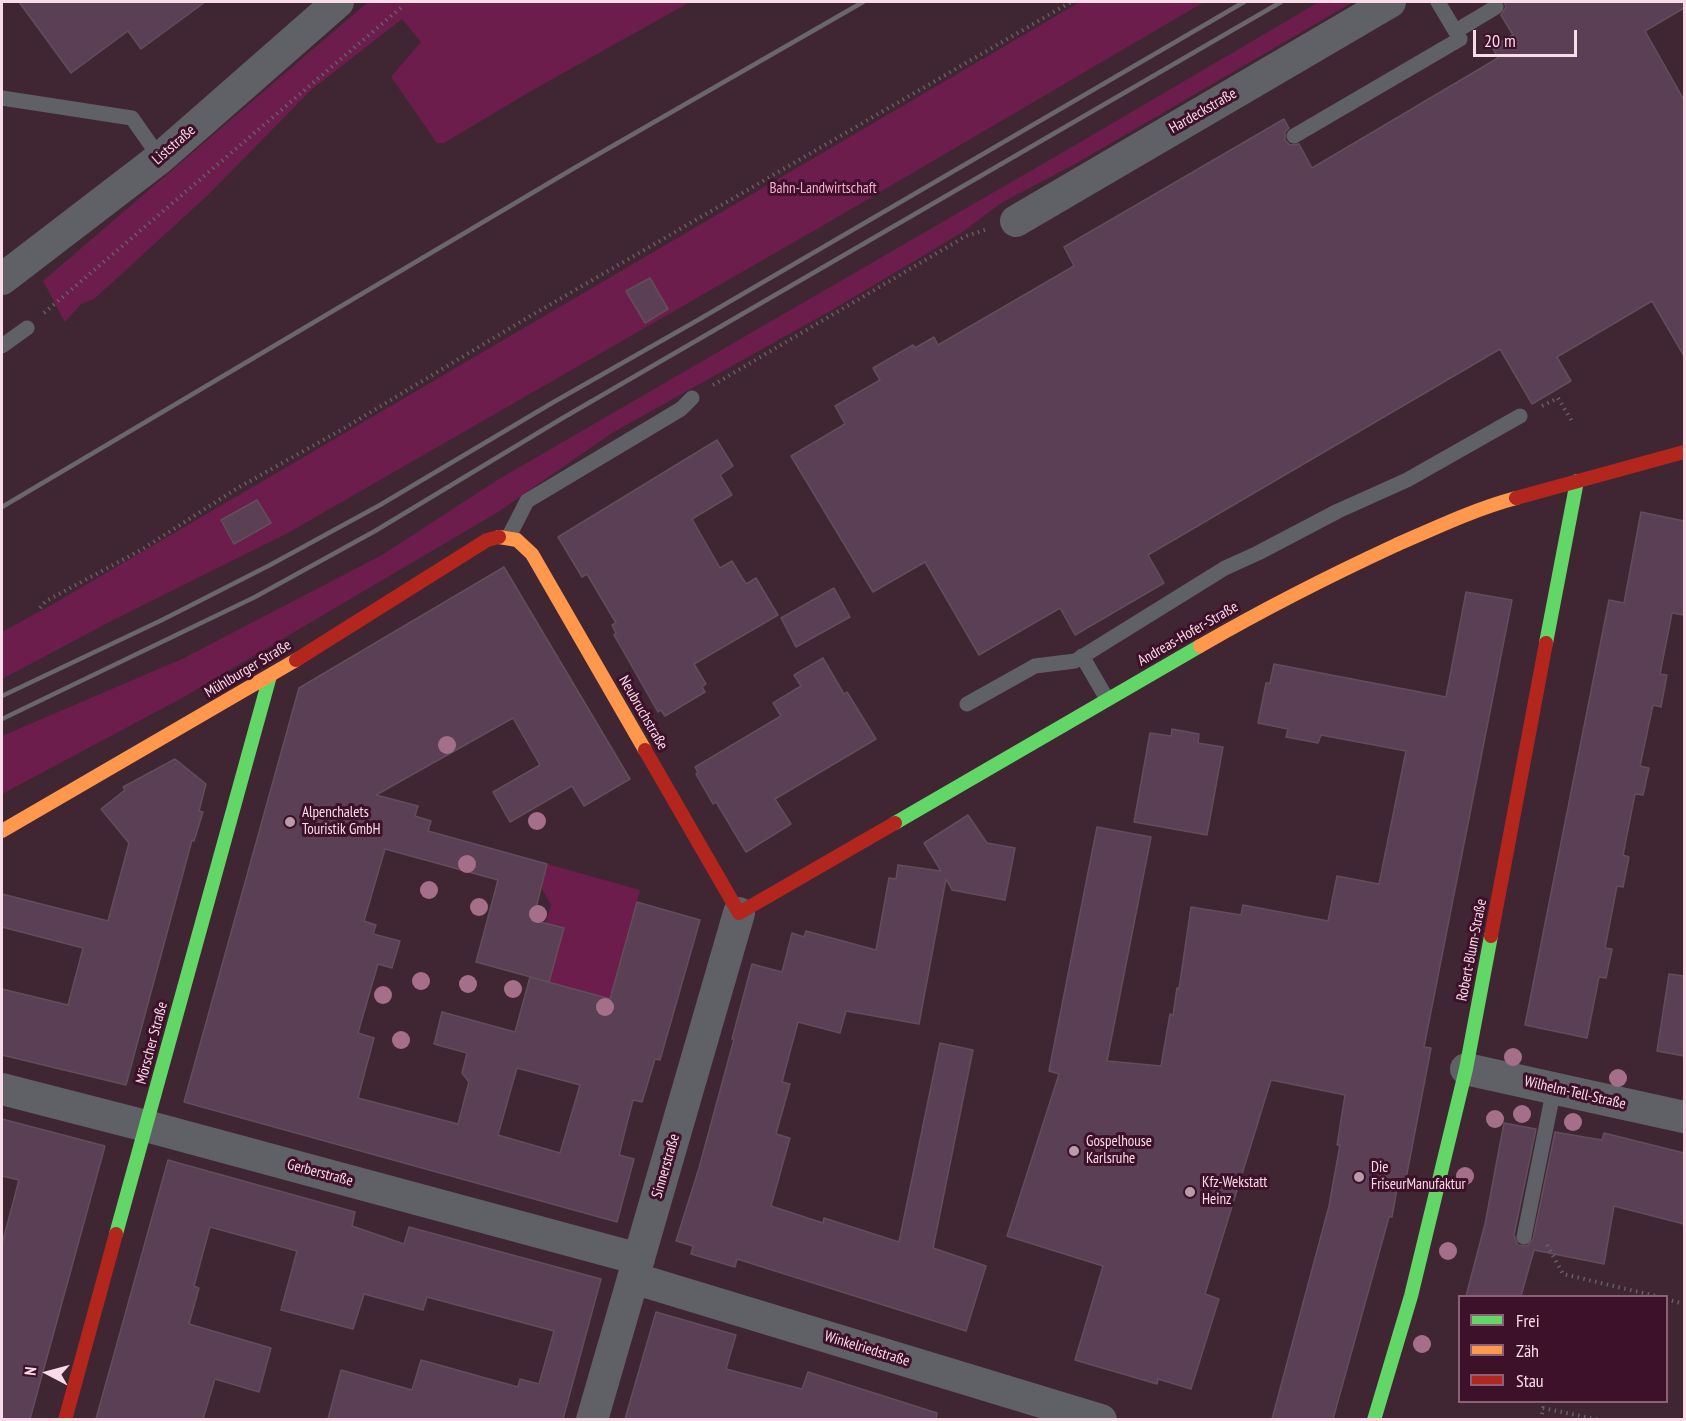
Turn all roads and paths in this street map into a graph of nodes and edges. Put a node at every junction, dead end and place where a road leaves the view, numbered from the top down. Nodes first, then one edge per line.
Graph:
1 (338, 2) edge
2 (1071, 2) edge
3 (1390, 2) edge
4 (1438, 2) edge
5 (404, 5) dead end
6 (1496, 7) dead end
7 (1456, 30) junction
8 (2, 98) edge
9 (1294, 136) dead end
10 (160, 158) junction
11 (1016, 221) joint
12 (2, 279) edge
13 (27, 328) joint
14 (2, 346) edge
15 (692, 398) joint
16 (1520, 416) joint
17 (1573, 423) dead end
18 (1684, 452) edge
19 (1577, 481) junction
20 (509, 536) junction
21 (40, 608) dead end
22 (1082, 656) junction
23 (270, 676) junction
24 (1107, 699) junction
25 (966, 704) dead end
26 (2, 831) edge
27 (739, 914) junction
28 (1466, 1069) junction
29 (1554, 1088) junction
30 (2, 1089) edge
31 (1684, 1118) edge
32 (146, 1126) junction
33 (1524, 1237) joint
34 (636, 1269) junction
35 (1652, 1295) edge
36 (1668, 1300) edge
37 (1684, 1304) edge
38 (65, 1419) edge
39 (592, 1419) edge
40 (1101, 1419) edge
41 (1374, 1419) edge
42 (1541, 1419) edge
43 (1599, 1419) edge

1 - 10 street, Liststraße
2 - 21 path
3 - 11 street, Hardeckstraße
4 - 7 lane
5 - 13 path
6 - 7 lane
7 - 9 lane
8 - 10 lane
10 - 12 street, Liststraße
11 - 15 path
13 - 14 lane
15 - 20 lane
16 - 17 path
16 - 22 lane
18 - 19 street, Andreas-Hofer-Straße
19 - 24 street, Andreas-Hofer-Straße
19 - 28 street, Robert-Blum-Straße
20 - 23 street, Mühlburger Straße
20 - 27 street, Neubruchstraße
22 - 24 lane
22 - 25 lane
23 - 26 street, Mühlburger Straße
23 - 32 street, Mörscher Straße
24 - 27 street, Andreas-Hofer-Straße
27 - 34 street, Sinnerstraße
28 - 29 street, Wilhelm-Tell-Straße
28 - 41 street, Robert-Blum-Straße
29 - 31 street, Wilhelm-Tell-Straße
29 - 33 lane
30 - 32 street, Gerberstraße
32 - 34 street, Gerberstraße
32 - 38 street, Mörscher Straße
33 - 35 path
34 - 39 street, Sinnerstraße
34 - 40 street, Winkelriedstraße
36 - 37 path
42 - 43 path

